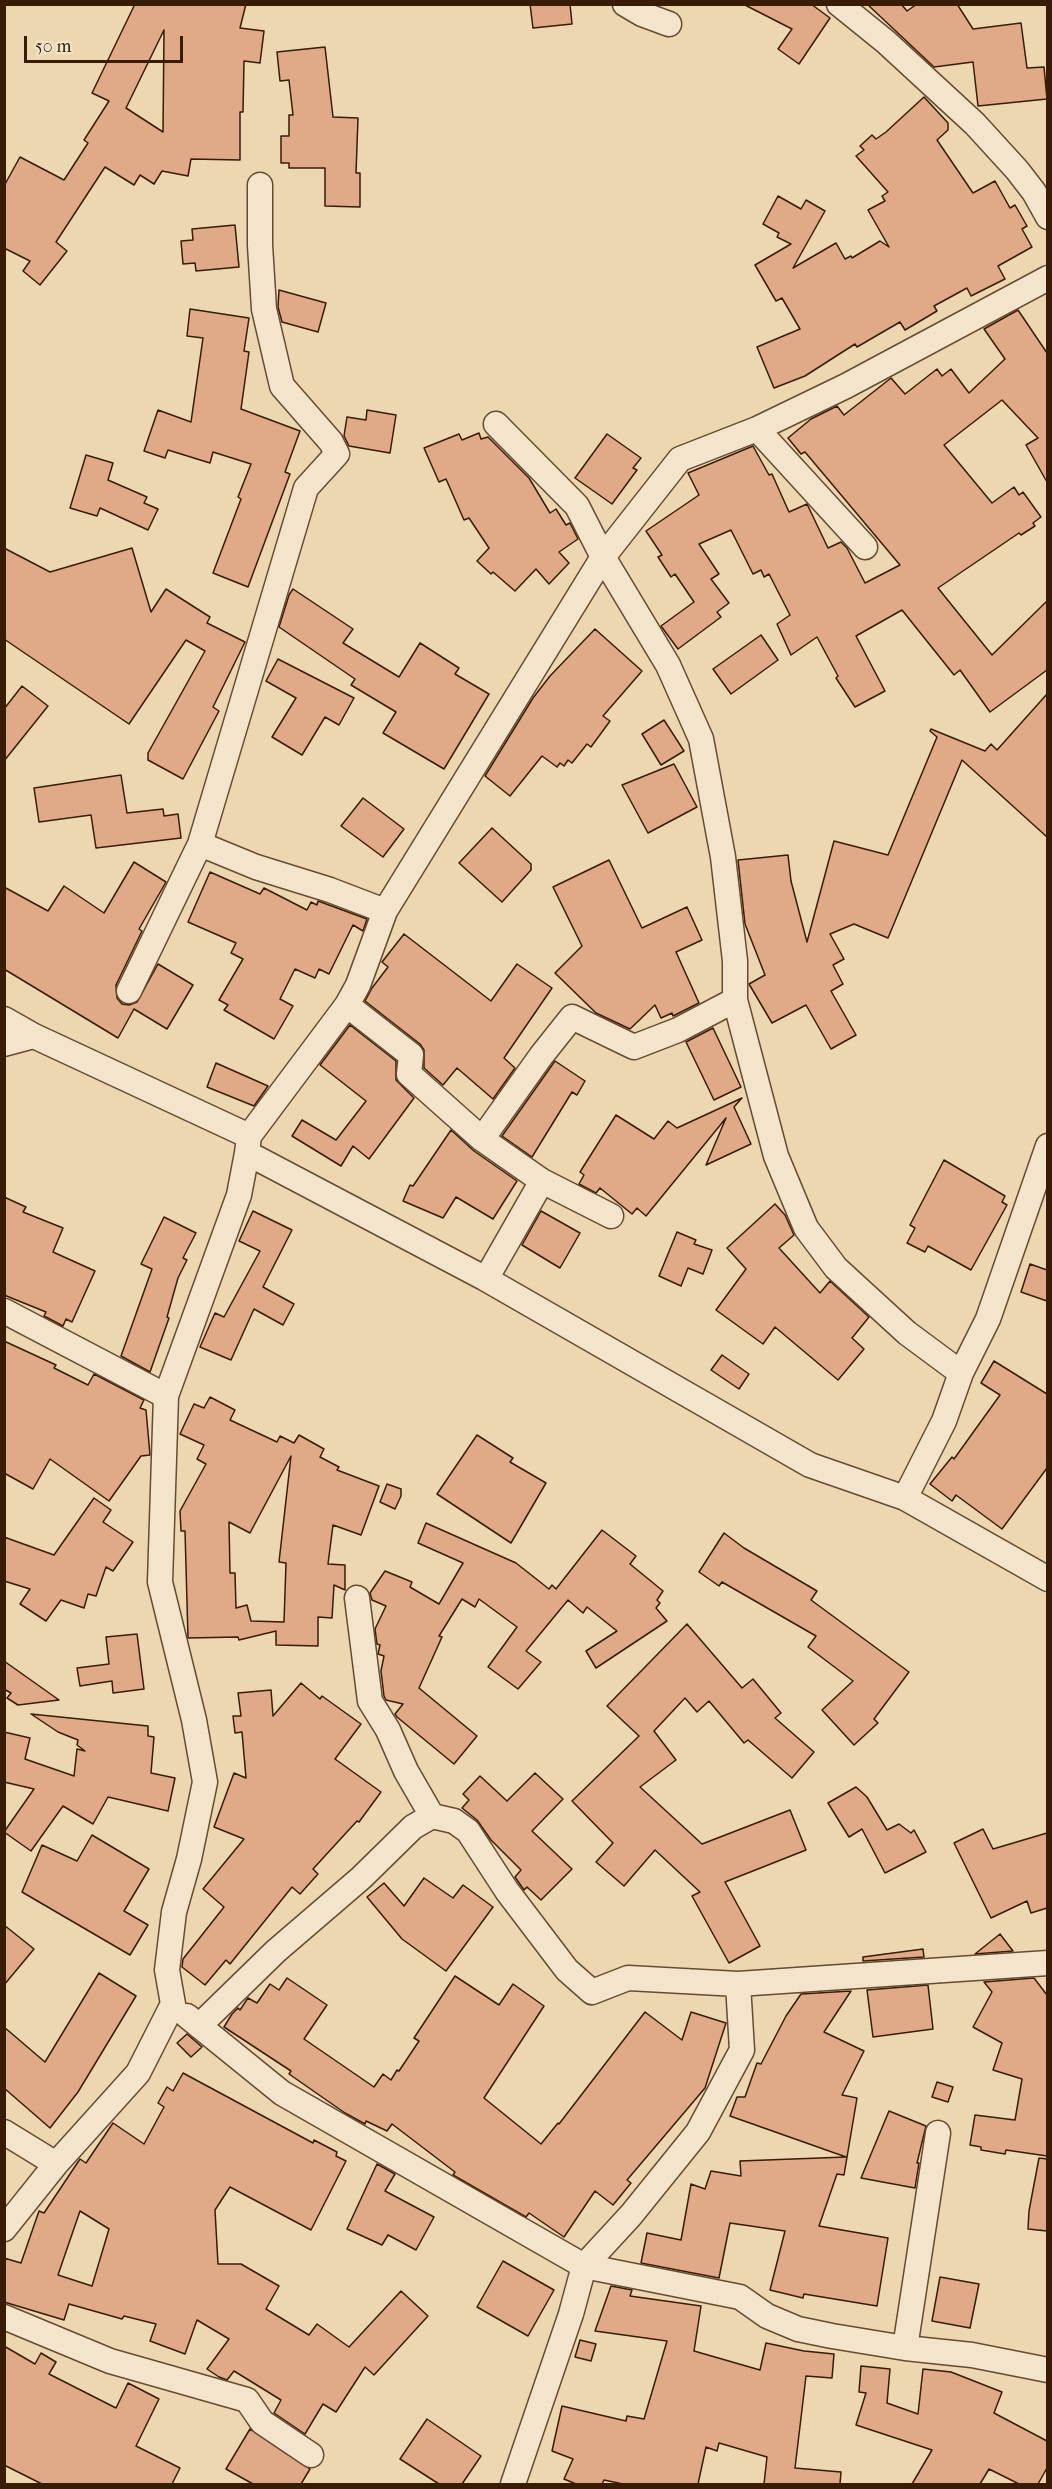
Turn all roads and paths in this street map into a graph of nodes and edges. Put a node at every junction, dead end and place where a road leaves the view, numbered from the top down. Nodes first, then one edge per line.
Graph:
1 (625, 4) edge
2 (839, 4) edge
3 (669, 24) dead end
4 (260, 185) dead end
5 (1047, 217) edge
6 (1043, 286) edge
7 (496, 424) dead end
8 (757, 429) junction
9 (866, 547) dead end
10 (603, 557) junction
11 (200, 844) junction
12 (384, 911) junction
13 (129, 991) dead end
14 (735, 1000) junction
15 (347, 1005) junction
16 (4, 1019) edge
17 (34, 1036) junction
18 (4, 1044) edge
19 (482, 1139) junction
20 (248, 1145) junction
21 (1047, 1146) edge
22 (542, 1180) junction
23 (611, 1216) dead end
24 (486, 1279) junction
25 (4, 1311) edge
26 (961, 1373) junction
27 (166, 1396) junction
28 (905, 1498) junction
29 (1047, 1579) edge
30 (357, 1598) dead end
31 (432, 1816) junction
32 (1047, 1963) edge
33 (738, 1984) junction
34 (173, 2004) junction
35 (199, 2026) junction
36 (4, 2132) edge
37 (938, 2133) dead end
38 (56, 2164) junction
39 (4, 2229) edge
40 (584, 2266) junction
41 (4, 2318) edge
42 (905, 2348) junction
43 (1047, 2370) edge
44 (311, 2455) dead end
45 (513, 2484) edge

1 - 3 street
2 - 5 street
4 - 11 street
6 - 8 street
7 - 10 street
8 - 9 street
8 - 10 street
10 - 12 street
10 - 14 street
11 - 12 street
11 - 13 street
12 - 15 street
14 - 19 street
14 - 26 street
15 - 19 street
15 - 20 street
16 - 17 street
17 - 18 street
17 - 20 street
19 - 22 street
20 - 24 street
20 - 27 street
21 - 26 street
22 - 23 street
22 - 24 street
24 - 28 street
25 - 27 street
26 - 28 street
27 - 34 street
28 - 29 street
30 - 31 street
31 - 33 street
31 - 35 street
32 - 33 street
33 - 40 street
34 - 35 street
34 - 38 street
35 - 40 street
36 - 38 street
37 - 42 street
38 - 39 street
40 - 42 street
40 - 45 street
41 - 44 street
42 - 43 street

